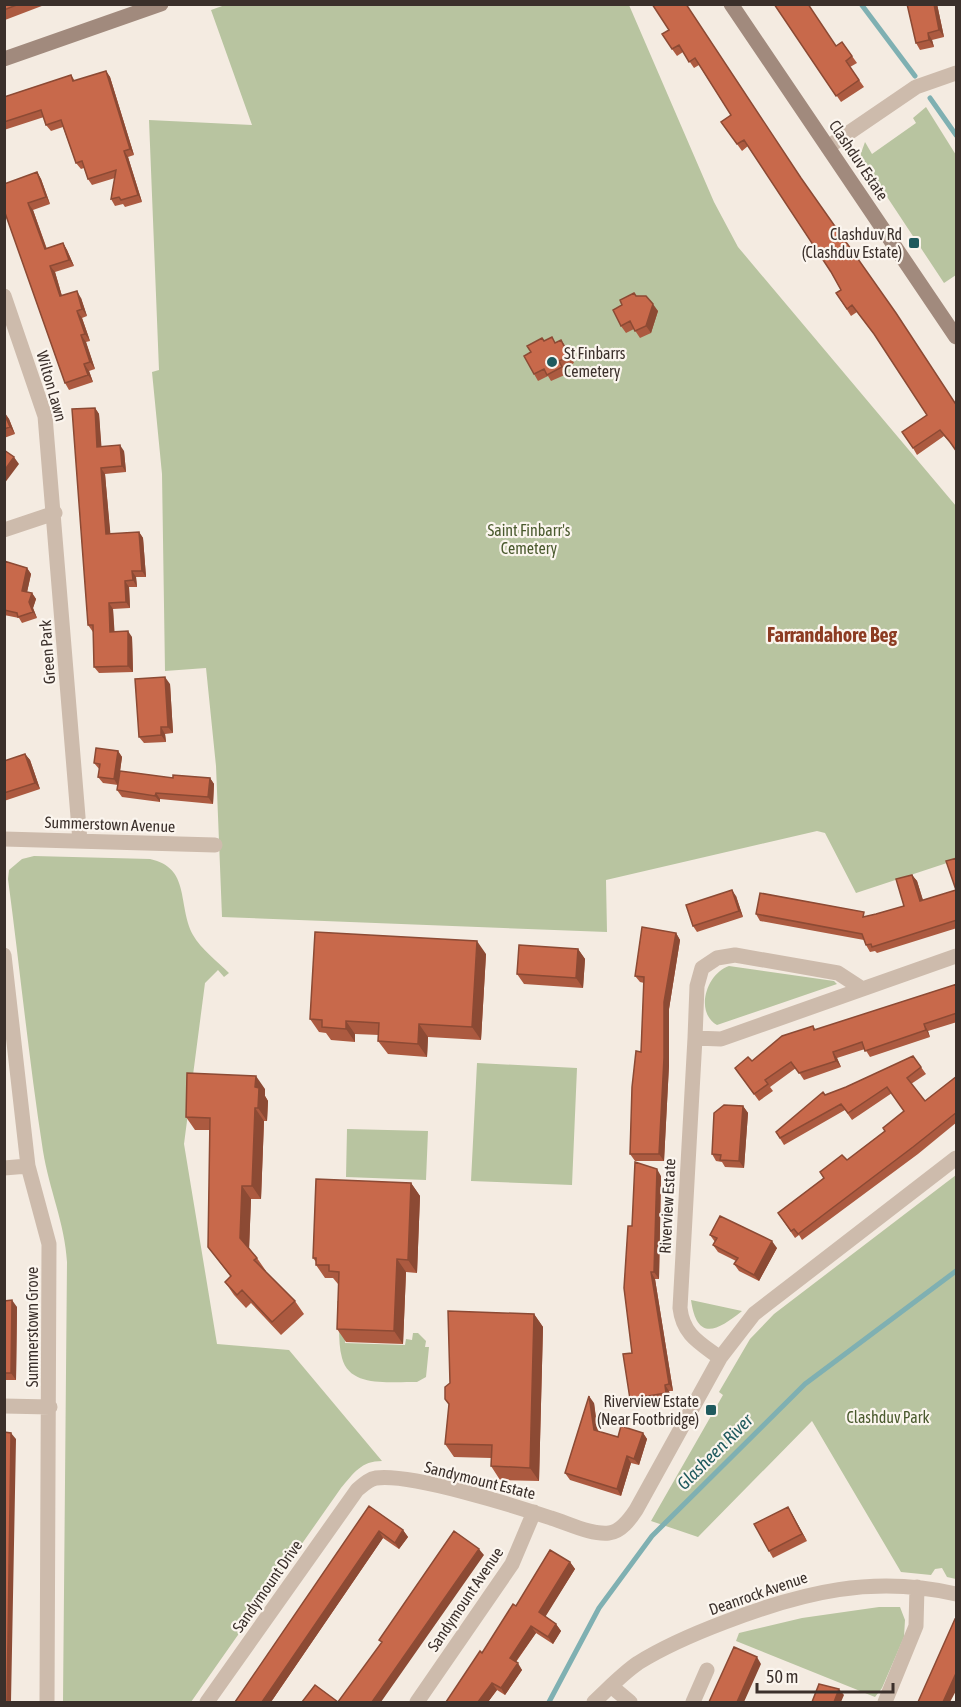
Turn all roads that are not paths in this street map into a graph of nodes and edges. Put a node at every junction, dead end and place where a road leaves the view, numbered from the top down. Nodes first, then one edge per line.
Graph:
1 (161, 4) edge
2 (731, 4) edge
3 (4, 59) edge
4 (957, 73) edge
5 (828, 147) junction
6 (6, 304) edge
7 (957, 337) edge
8 (54, 513) junction
9 (4, 530) edge
10 (4, 839) edge
11 (80, 841) junction
12 (215, 845) dead end
13 (4, 955) edge
14 (957, 956) edge
15 (861, 988) junction
16 (695, 1038) junction
17 (957, 1158) edge
18 (28, 1166) junction
19 (4, 1168) edge
20 (720, 1358) junction
21 (4, 1406) edge
22 (50, 1407) junction
23 (357, 1490) joint
24 (534, 1512) junction
25 (917, 1587) junction
26 (957, 1594) edge
27 (707, 1670) dead end
28 (611, 1686) junction
29 (47, 1702) edge
30 (207, 1702) edge
31 (417, 1702) edge
32 (594, 1702) edge
33 (630, 1702) edge
34 (693, 1702) edge
35 (885, 1702) edge

1 - 3 street
2 - 5 street, Clashduv Estate
4 - 5 street
5 - 7 street, Clashduv Estate
6 - 8 street, Wilton Lawn
8 - 9 street
8 - 11 street, Green Park
10 - 11 street, Summerstown Avenue
11 - 12 street, Summerstown Avenue
13 - 18 street, Summerstown Grove
14 - 15 street
15 - 16 street
15 - 16 street, Riverview Estate
16 - 20 street, Riverview Estate
17 - 20 street
18 - 19 street
18 - 22 street, Summerstown Grove
20 - 24 street, Sandymount Estate
21 - 22 street
22 - 29 street, Summerstown Grove
23 - 24 street, Sandymount Estate
23 - 30 street, Sandymount Drive
24 - 31 street, Sandymount Avenue
25 - 26 street, Deanrock Avenue
25 - 28 street, Deanrock Avenue
25 - 35 street
27 - 34 street
28 - 32 street, Deanrock Avenue
28 - 33 street

